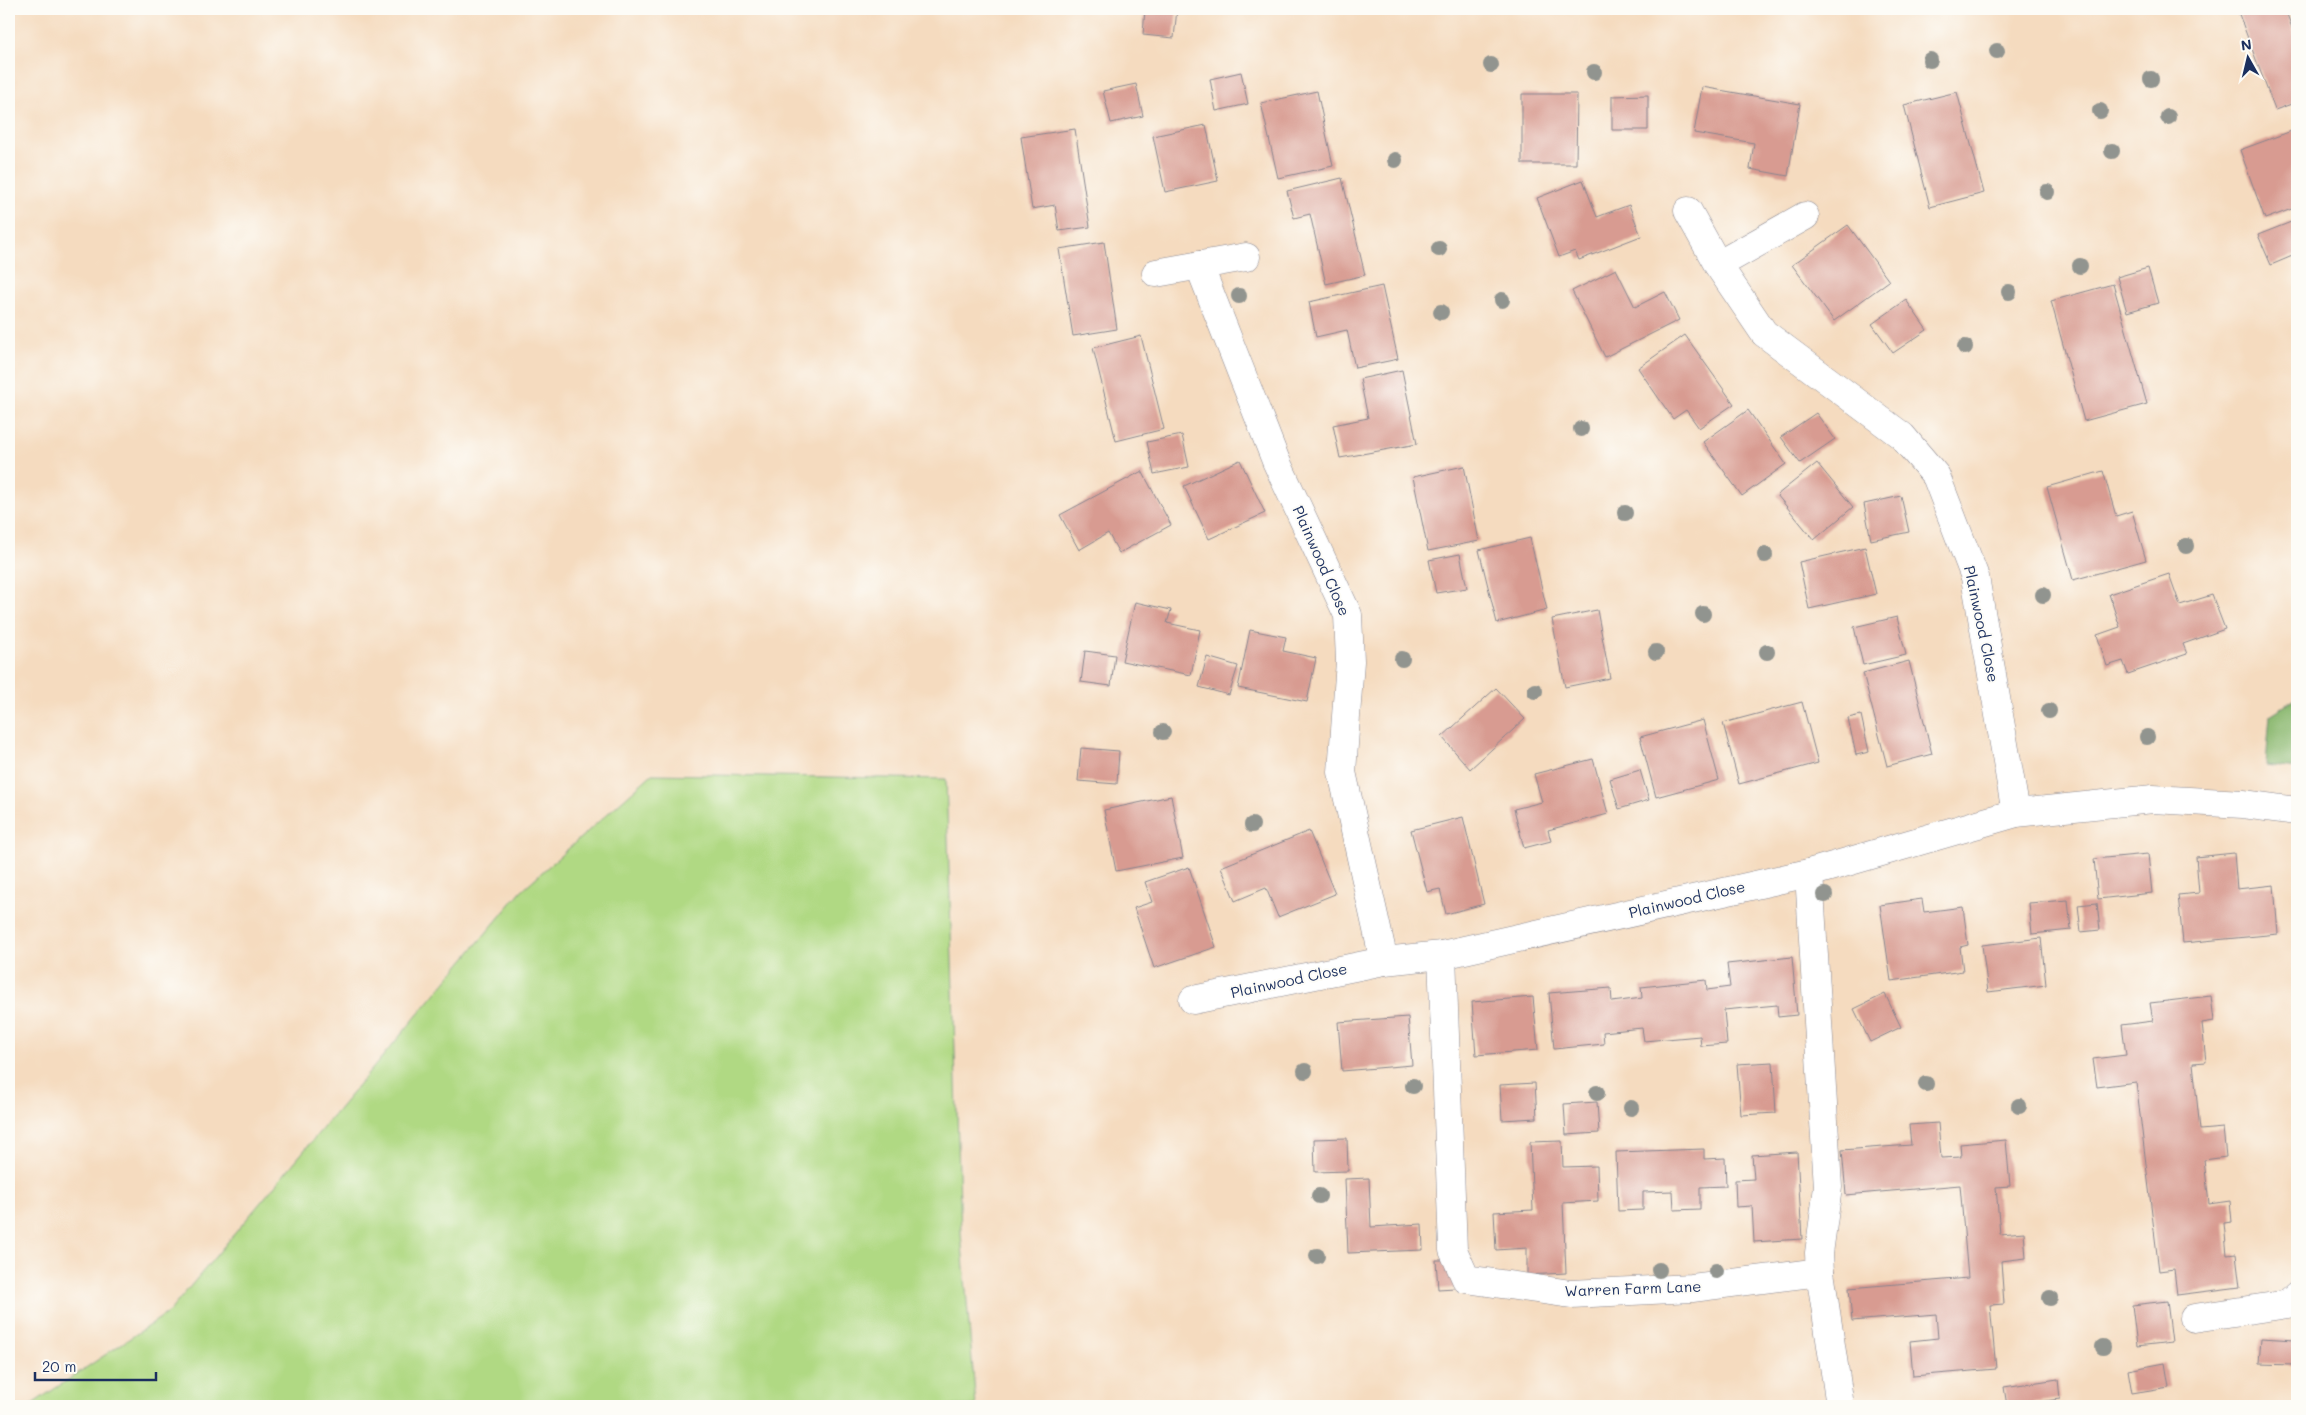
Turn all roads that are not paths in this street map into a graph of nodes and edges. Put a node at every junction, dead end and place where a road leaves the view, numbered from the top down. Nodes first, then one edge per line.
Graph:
1 (1688, 211) dead end
2 (1805, 216) dead end
3 (1246, 257) dead end
4 (1199, 265) junction
5 (1718, 265) junction
6 (1156, 273) dead end
7 (2297, 811) edge
8 (2016, 813) junction
9 (1809, 873) junction
10 (1442, 955) junction
11 (1384, 961) junction
12 (1193, 1000) dead end
13 (1820, 1272) junction
14 (2297, 1296) edge
15 (2194, 1318) dead end
16 (1839, 1399) dead end

1 - 5 street, Plainwood Close
2 - 5 street
3 - 4 street
4 - 6 street
4 - 11 street, Plainwood Close
5 - 8 street, Plainwood Close
7 - 8 street, Plainwood Close
8 - 9 street, Plainwood Close
9 - 10 street, Plainwood Close
9 - 13 street
10 - 11 street, Plainwood Close
10 - 13 street, Warren Farm Lane
11 - 12 street, Plainwood Close
13 - 16 street
14 - 15 street

